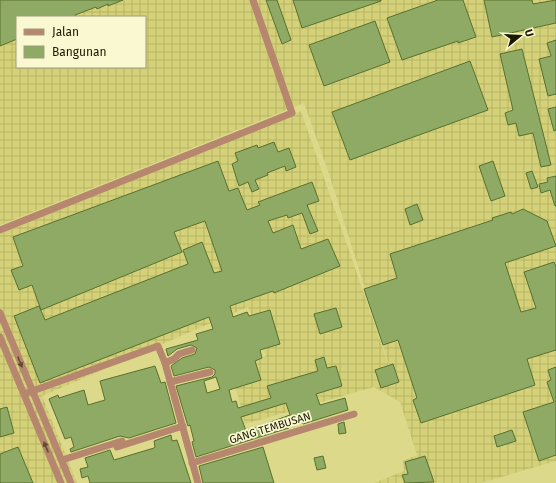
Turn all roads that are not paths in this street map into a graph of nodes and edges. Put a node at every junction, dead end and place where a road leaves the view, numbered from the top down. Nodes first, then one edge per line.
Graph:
1 (254, 0) edge
2 (0, 230) edge
3 (0, 313) edge
4 (1, 340) edge
5 (11, 340) junction
6 (192, 350) dead end
7 (164, 363) junction
8 (210, 372) dead end
9 (170, 382) junction
10 (32, 391) junction
11 (24, 394) junction
12 (354, 414) dead end
13 (183, 426) junction
14 (126, 439) dead end
15 (117, 447) dead end
16 (62, 462) junction
17 (192, 463) junction
18 (54, 466) junction
19 (61, 483) edge
20 (71, 483) edge
21 (198, 483) edge

1 - 2 street
3 - 5 street
4 - 5 street
4 - 11 street
5 -> 10 street
6 - 7 street
7 - 9 street
7 - 10 street
8 - 9 street
9 - 13 street
10 - 11 street
10 - 16 street
18 -> 11 street
12 - 17 street, GANG TEMBUSAN
13 - 15 street
13 - 17 street
14 - 16 street
16 - 18 street
16 - 20 street
17 - 21 street
18 - 19 street

